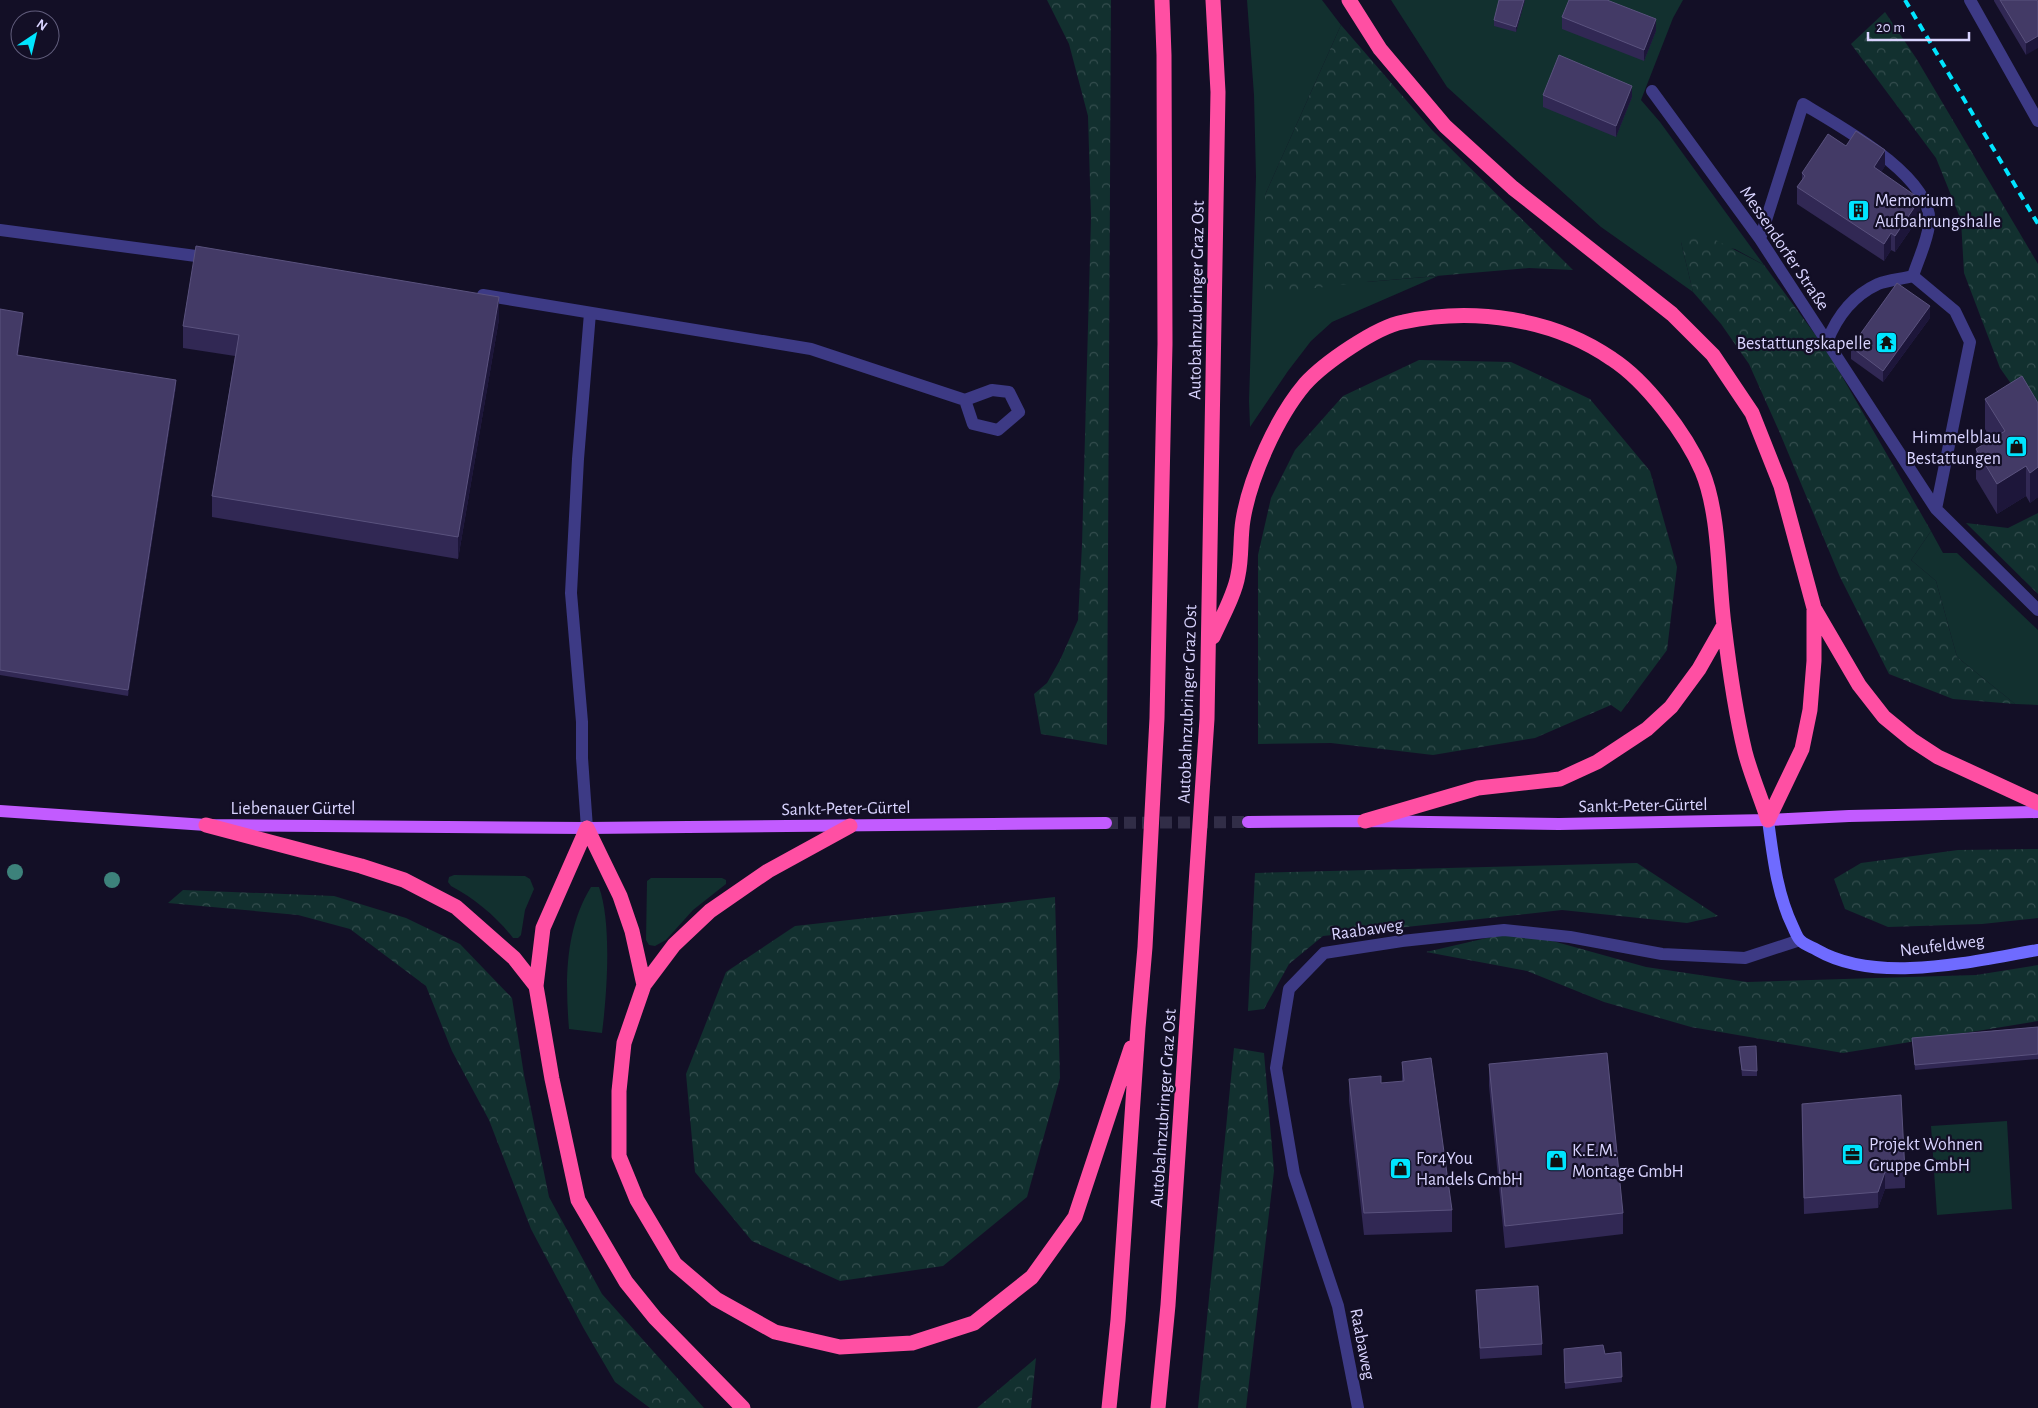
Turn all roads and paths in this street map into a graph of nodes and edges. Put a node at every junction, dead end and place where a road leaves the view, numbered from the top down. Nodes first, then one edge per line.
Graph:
1 (1162, 0) edge
2 (1213, 0) edge
3 (1349, 0) edge
4 (1970, 0) edge
5 (1652, 91) dead end
6 (2038, 121) edge
7 (0, 230) edge
8 (1760, 239) junction
9 (224, 260) edge
10 (1913, 276) junction
11 (466, 292) edge
12 (590, 313) junction
13 (1827, 342) junction
14 (965, 400) dead end
15 (1936, 509) junction
16 (1814, 608) junction
17 (2038, 610) edge
18 (1724, 624) junction
19 (1210, 646) junction
20 (2038, 803) edge
21 (0, 811) edge
22 (2038, 812) edge
23 (1365, 820) junction
24 (1768, 820) junction
25 (1248, 822) tunnel mouth
26 (1106, 823) tunnel mouth
27 (206, 825) junction
28 (850, 826) junction
29 (587, 828) junction
30 (1800, 940) junction
31 (2038, 950) edge
32 (644, 985) junction
33 (536, 986) junction
34 (1138, 1028) junction
35 (743, 1408) edge
36 (1109, 1408) edge
37 (1158, 1408) edge
38 (1358, 1408) edge

1 - 34 highway, Autobahnzubringer Graz Ost
2 - 19 highway, Autobahnzubringer Graz Ost
3 - 16 highway
4 - 6 street
5 - 8 street, Messendorfer Straße
7 - 9 street
8 - 10 street
8 - 13 street, Messendorfer Straße
10 - 13 street
10 - 15 street
11 - 12 street
12 - 14 street
12 - 29 street
13 - 15 street, Messendorfer Straße
15 - 17 street, Messendorfer Straße
16 - 20 highway
16 - 24 highway
18 - 19 highway
18 - 23 highway
18 - 24 highway
19 - 37 highway, Autobahnzubringer Graz Ost
21 - 27 main road, Liebenauer Gürtel
22 - 24 main road, Sankt-Peter-Gürtel
23 - 24 main road, Sankt-Peter-Gürtel
23 - 25 main road, Sankt-Peter-Gürtel
24 - 30 street
26 - 28 main road, Sankt-Peter-Gürtel
27 - 29 main road, Liebenauer Gürtel
27 - 33 highway
28 - 29 main road, Sankt-Peter-Gürtel
28 - 32 highway
29 - 32 highway
29 - 33 highway
30 - 31 street, Neufeldweg
30 - 38 street, Raabaweg
32 - 34 highway
33 - 35 highway
34 - 36 highway, Autobahnzubringer Graz Ost

